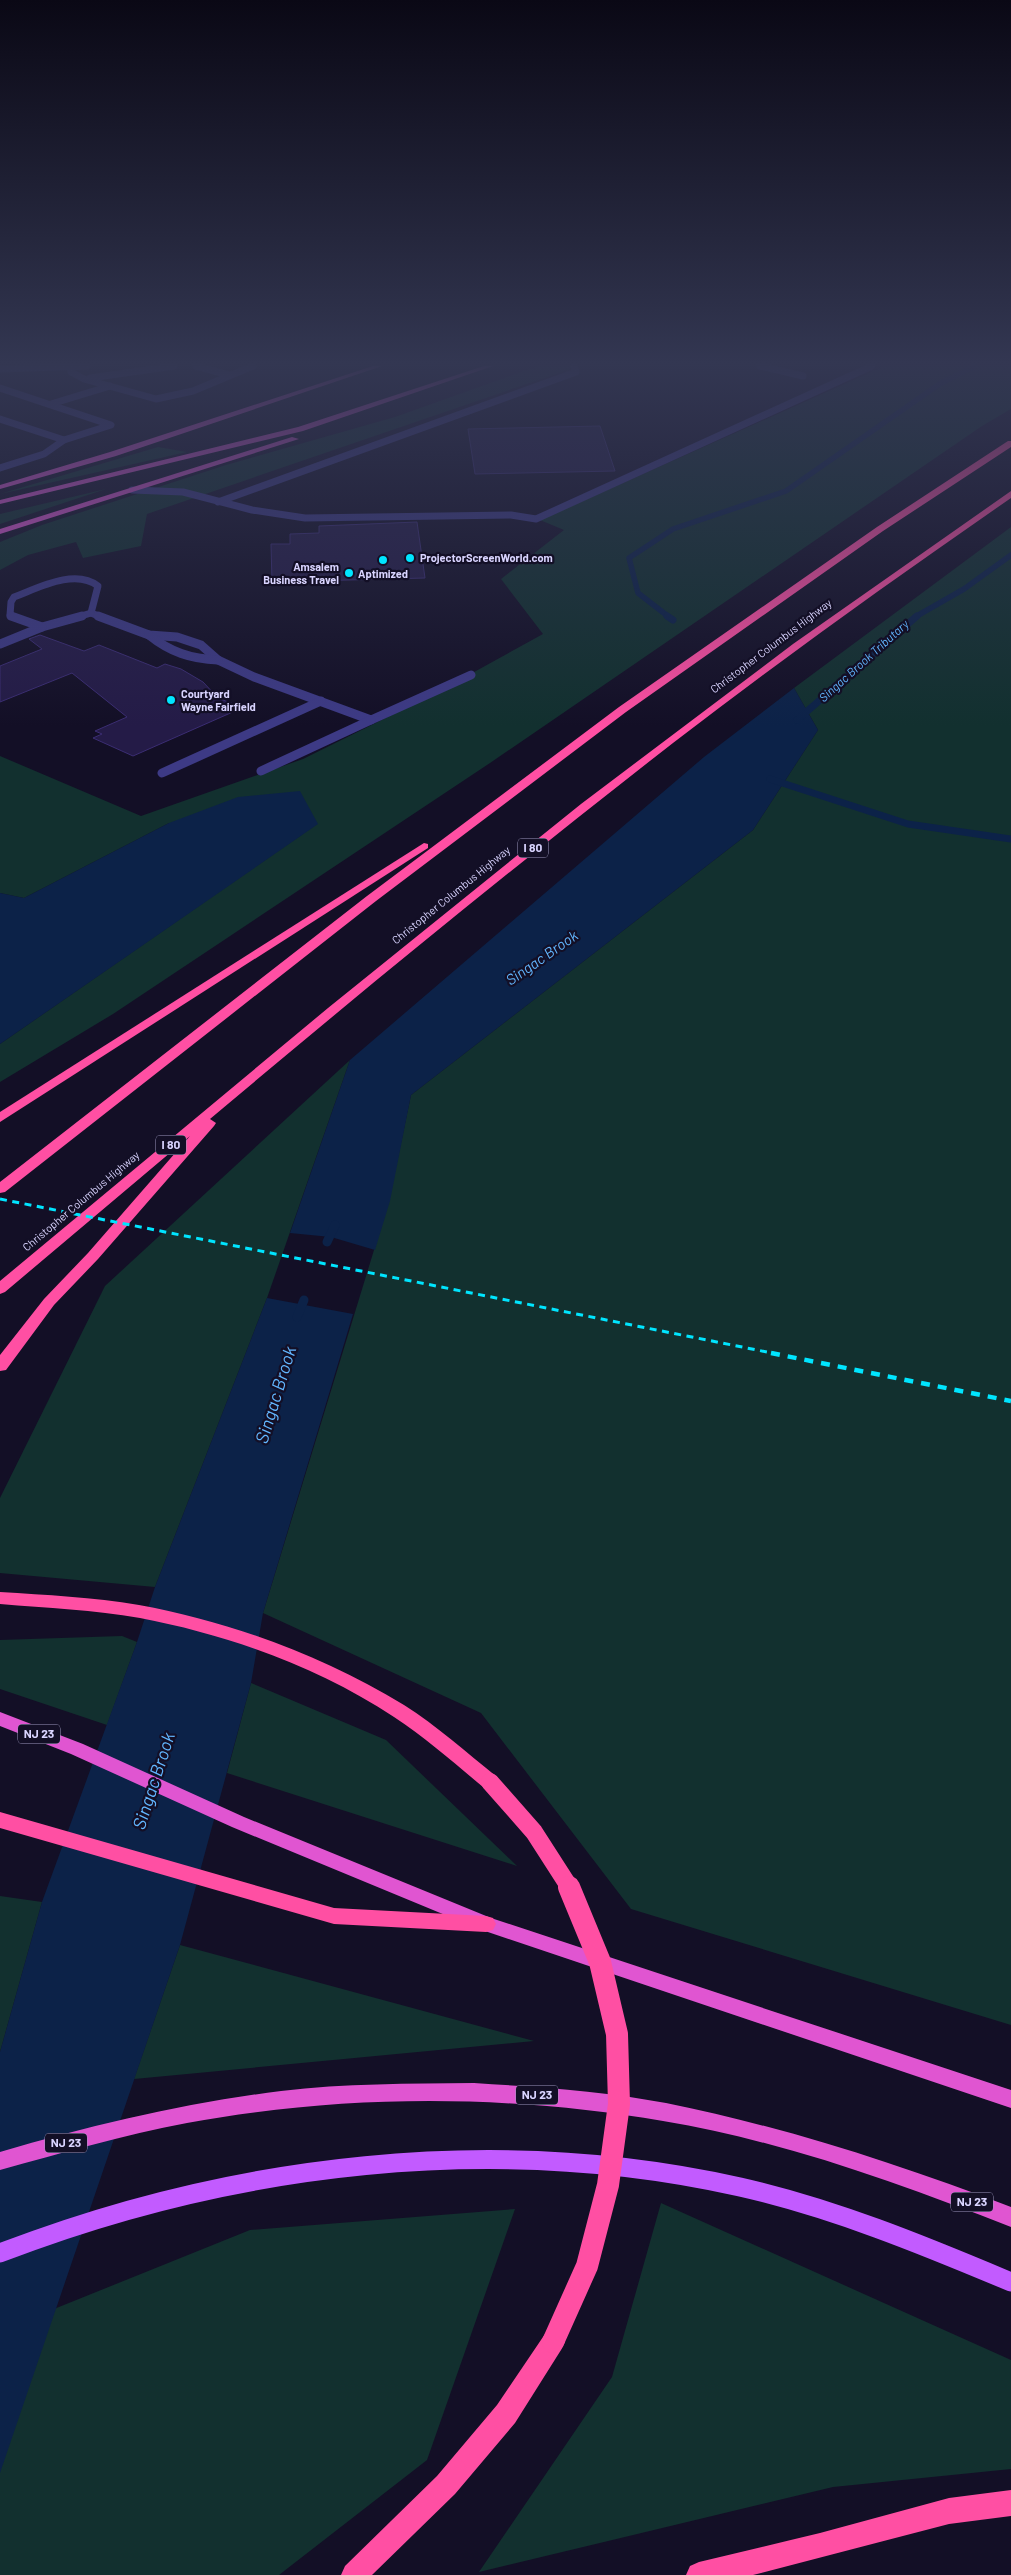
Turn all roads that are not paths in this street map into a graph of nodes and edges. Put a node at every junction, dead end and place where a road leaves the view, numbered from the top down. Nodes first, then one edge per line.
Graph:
1 (68, 486) edge
2 (145, 486) edge
3 (260, 486) edge
4 (608, 486) edge
5 (946, 486) edge
6 (132, 490) junction
7 (1011, 494) edge
8 (0, 502) edge
9 (218, 502) junction
10 (0, 532) edge
11 (90, 613) junction
12 (42, 628) junction
13 (149, 635) junction
14 (0, 644) edge
15 (218, 660) junction
16 (471, 675) dead end
17 (321, 701) junction
18 (371, 720) junction
19 (262, 771) dead end
20 (162, 773) dead end
21 (523, 783) junction
22 (242, 1085) junction
23 (0, 1118) edge
24 (0, 1189) edge
25 (0, 1289) edge
26 (0, 1366) edge
27 (0, 1598) edge
28 (0, 1719) edge
29 (8, 1822) edge
30 (486, 1924) junction
31 (1011, 2099) edge
32 (131, 2125) joint
33 (0, 2161) edge
34 (933, 2187) junction
35 (1011, 2217) edge
36 (1011, 2225) edge
37 (0, 2253) edge
38 (1011, 2282) edge
39 (1011, 2503) edge
40 (354, 2575) edge
41 (699, 2575) edge

1 - 8 highway
2 - 6 highway
3 - 9 street
4 - 9 street
5 - 21 highway
6 - 9 street
6 - 10 highway
7 - 22 highway, Christopher Columbus Highway / I 80
11 - 12 street
11 - 12 street
11 - 13 street
12 - 14 street
13 - 15 street
13 - 15 street
15 - 17 street
16 - 18 street
17 - 18 street
17 - 20 street
18 - 19 street
21 - 23 highway
21 - 24 highway
22 - 25 highway, Christopher Columbus Highway / I 80
22 - 26 highway
27 - 40 highway, bridge
28 - 30 highway, NJ 23
29 - 30 highway
30 - 31 highway, NJ 23
32 - 33 highway, NJ 23
32 - 34 highway, NJ 23
34 - 35 highway, NJ 23
34 - 36 highway
37 - 38 main road
39 - 41 highway

